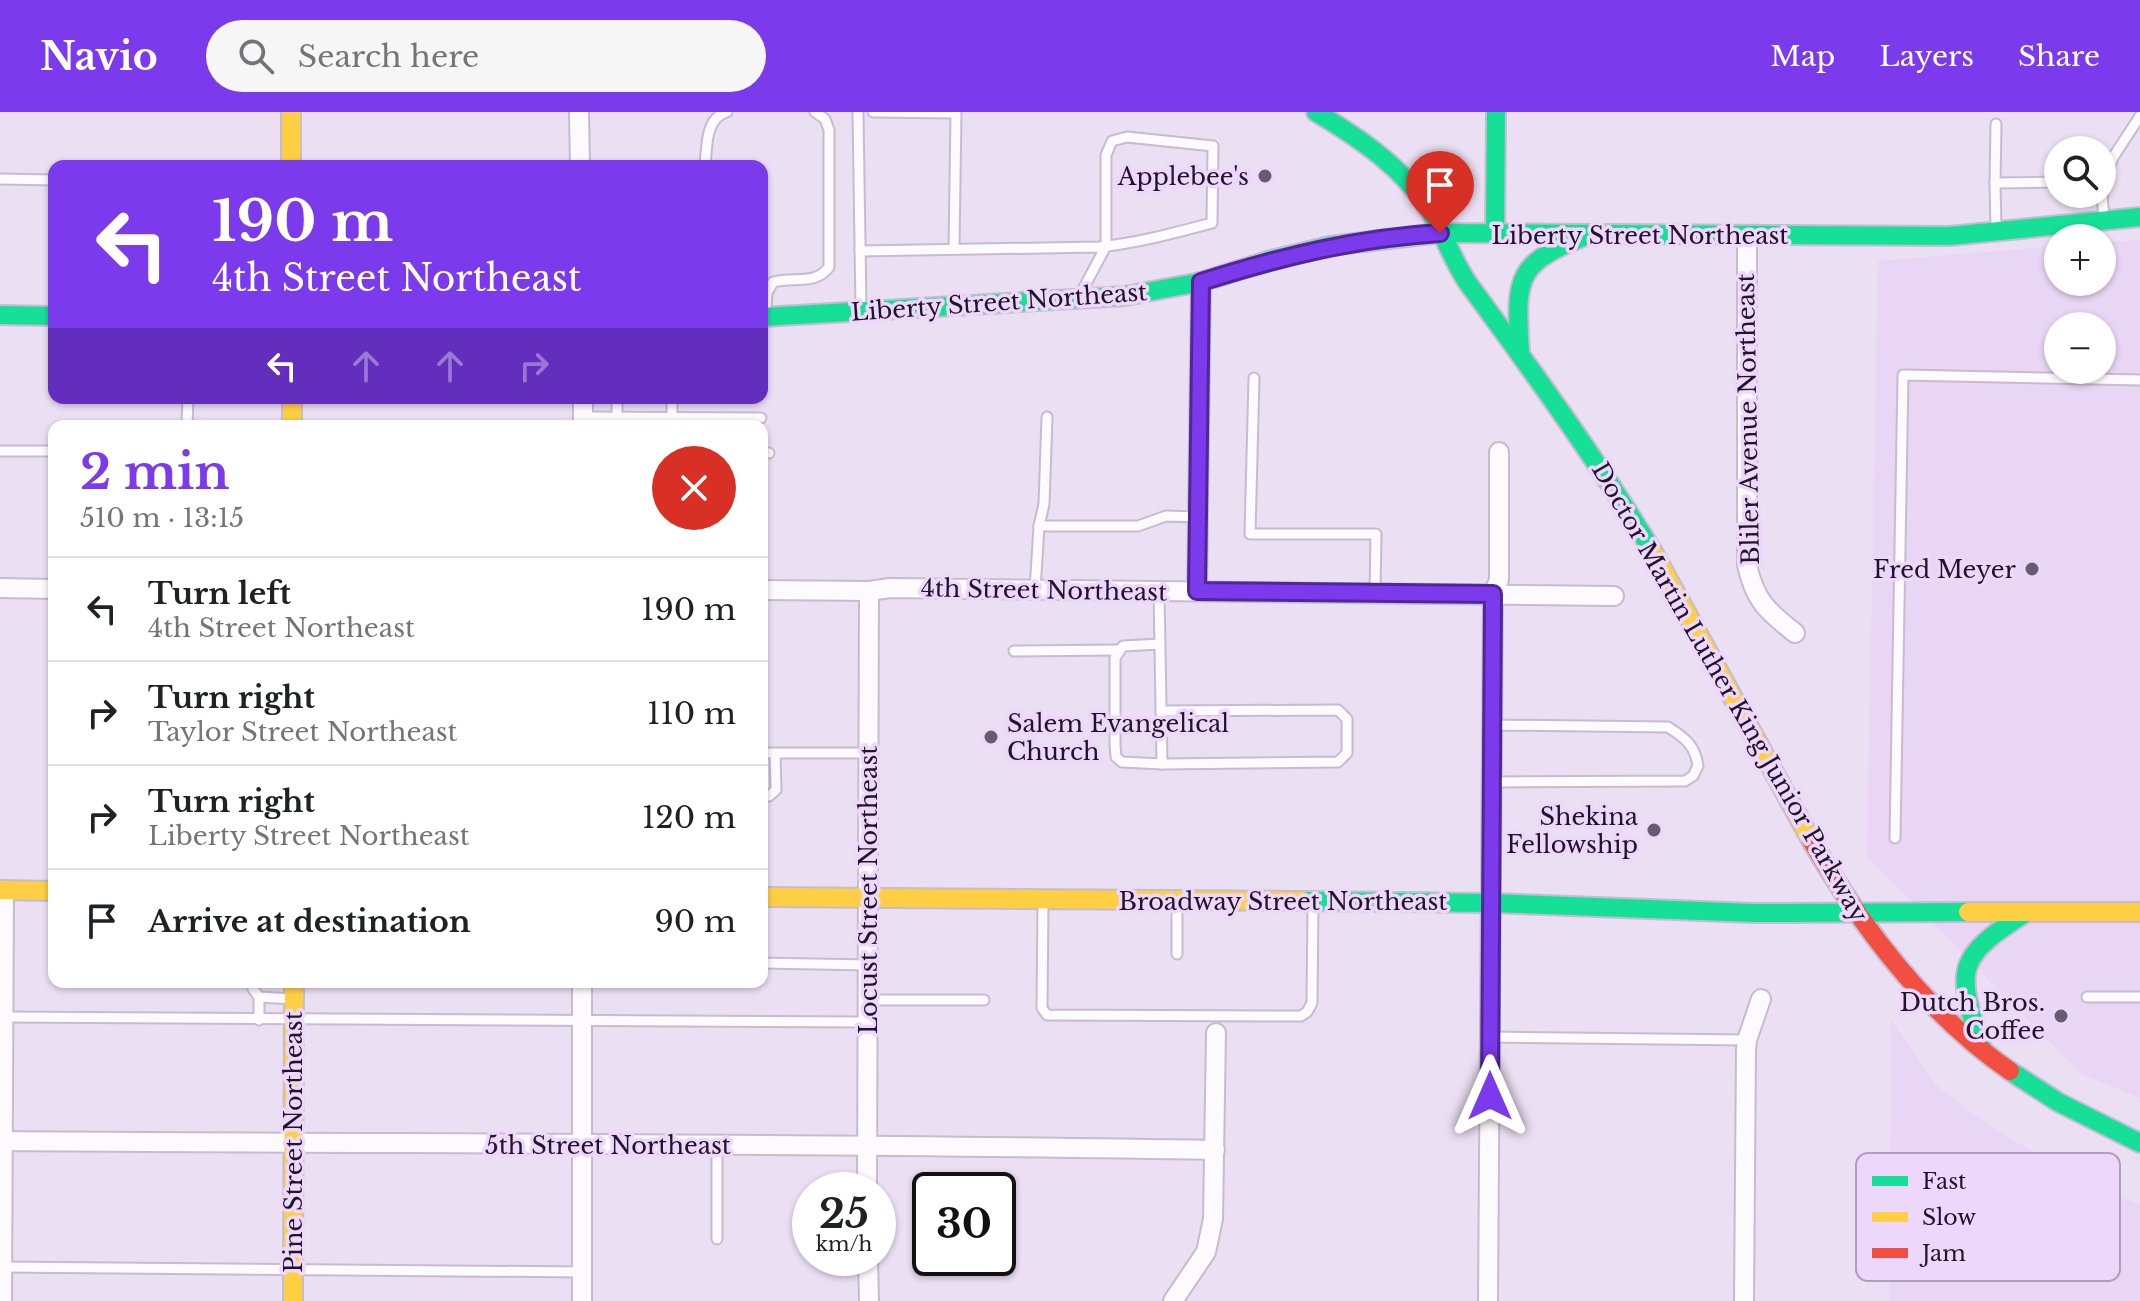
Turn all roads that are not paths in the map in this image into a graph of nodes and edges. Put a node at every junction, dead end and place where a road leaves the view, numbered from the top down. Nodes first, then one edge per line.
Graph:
1 (291, 112) edge
2 (579, 112) edge
3 (727, 112) edge
4 (815, 112) edge
5 (858, 112) edge
6 (873, 112) edge
7 (1316, 112) edge
8 (1496, 112) edge
9 (956, 113) edge
10 (2140, 116) edge
11 (1996, 124) dead end
12 (2116, 153) edge
13 (291, 160) edge
14 (580, 160) edge
15 (706, 160) edge
16 (0, 179) edge
17 (48, 180) edge
18 (2044, 182) edge
19 (1995, 183) junction
20 (2103, 208) edge
21 (2140, 217) edge
22 (2104, 222) junction
23 (1440, 233) junction
24 (1495, 233) junction
25 (1590, 234) junction
26 (1996, 234) junction
27 (1747, 236) junction
28 (1106, 246) junction
29 (954, 249) junction
30 (860, 251) junction
31 (1201, 282) junction
32 (768, 291) edge
33 (1077, 300) junction
34 (861, 312) junction
35 (0, 315) edge
36 (48, 316) edge
37 (768, 317) edge
38 (1520, 352) junction
39 (1254, 378) dead end
40 (2140, 380) edge
41 (617, 404) edge
42 (672, 404) edge
43 (1047, 417) dead end
44 (617, 418) junction
45 (672, 418) junction
46 (761, 418) dead end
47 (600, 420) edge
48 (0, 451) edge
49 (48, 451) edge
50 (1499, 452) dead end
51 (1198, 517) junction
52 (1039, 526) junction
53 (0, 588) edge
54 (48, 589) edge
55 (768, 590) edge
56 (1035, 590) junction
57 (869, 591) junction
58 (1159, 591) junction
59 (1197, 591) junction
60 (1375, 593) junction
61 (1493, 594) junction
62 (1614, 596) dead end
63 (1795, 633) dead end
64 (1160, 644) junction
65 (1118, 650) junction
66 (1014, 651) dead end
67 (1161, 711) junction
68 (1492, 725) junction
69 (768, 753) edge
70 (869, 753) junction
71 (775, 754) junction
72 (1162, 764) junction
73 (1492, 782) junction
74 (768, 796) edge
75 (1895, 838) dead end
76 (2, 890) edge
77 (48, 891) edge
78 (768, 897) edge
79 (869, 898) junction
80 (1043, 899) junction
81 (1177, 900) junction
82 (1313, 901) junction
83 (1491, 903) junction
84 (1856, 911) junction
85 (2027, 912) junction
86 (2140, 912) edge
87 (1177, 954) dead end
88 (768, 963) edge
89 (868, 965) junction
90 (253, 988) edge
91 (582, 988) edge
92 (294, 990) edge
93 (259, 997) junction
94 (2087, 997) dead end
95 (2139, 997) edge
96 (1761, 999) dead end
97 (868, 1000) junction
98 (984, 1000) dead end
99 (2, 1017) edge
100 (259, 1020) junction
101 (294, 1020) junction
102 (583, 1022) junction
103 (868, 1022) junction
104 (1216, 1033) dead end
105 (1490, 1037) junction
106 (1747, 1040) junction
107 (1983, 1052) junction
108 (1, 1141) edge
109 (293, 1143) junction
110 (2140, 1143) edge
111 (867, 1144) junction
112 (717, 1145) junction
113 (583, 1146) junction
114 (1215, 1150) junction
115 (867, 1172) edge
116 (717, 1239) dead end
117 (1, 1267) edge
118 (293, 1269) junction
119 (582, 1272) junction
120 (868, 1276) edge
121 (2, 1301) edge
122 (293, 1301) edge
123 (582, 1301) edge
124 (869, 1301) edge
125 (1173, 1301) edge
126 (1488, 1301) edge
127 (1744, 1301) edge

1 - 13 main road
2 - 14 street
3 - 15 lane
4 - 32 lane
5 - 30 lane
6 - 9 lane
7 - 23 main road, Doctor Martin Luther King Junior Parkway
8 - 24 main road
9 - 29 lane
10 - 12 lane
11 - 19 lane
16 - 17 lane
18 - 19 lane
19 - 26 lane
20 - 22 lane
21 - 22 main road, Liberty Street Northeast
22 - 26 main road, Liberty Street Northeast
23 - 24 main road, Liberty Street Northeast
23 - 31 main road, Liberty Street Northeast
23 - 38 main road, Doctor Martin Luther King Junior Parkway
24 - 25 main road, Liberty Street Northeast
25 - 27 main road, Liberty Street Northeast
25 - 38 main road
26 - 27 main road, Liberty Street Northeast
27 - 63 street, Bliler Avenue Northeast
28 - 28 lane
28 - 29 lane
28 - 33 lane
29 - 30 lane
30 - 34 lane
31 - 33 main road, Liberty Street Northeast
31 - 51 street
33 - 34 main road, Liberty Street Northeast
34 - 37 main road, Liberty Street Northeast
35 - 36 main road
38 - 84 main road, Doctor Martin Luther King Junior Parkway
39 - 60 lane
40 - 75 lane
41 - 44 lane
42 - 45 lane
43 - 52 lane
44 - 45 lane
44 - 47 lane
45 - 46 lane
48 - 49 lane
50 - 61 street
51 - 52 lane
51 - 59 street
52 - 56 lane
53 - 54 street
55 - 57 street, 4th Street Northeast
56 - 57 street, 4th Street Northeast
56 - 58 street, 4th Street Northeast
57 - 70 street, Locust Street Northeast
58 - 59 street, 4th Street Northeast
58 - 64 lane
59 - 60 street, 4th Street Northeast
60 - 61 street, 4th Street Northeast
61 - 62 street, 4th Street Northeast
61 - 68 street
64 - 65 lane
64 - 67 lane
65 - 66 lane
65 - 72 lane
67 - 72 lane
67 - 72 lane
68 - 73 street
68 - 73 lane
69 - 71 lane
70 - 71 lane
70 - 79 street, Locust Street Northeast
71 - 74 lane
73 - 83 street
76 - 77 main road
76 - 99 street
78 - 79 main road, Broadway Street Northeast
79 - 80 main road, Broadway Street Northeast
79 - 89 street, Locust Street Northeast
80 - 81 main road, Broadway Street Northeast
80 - 82 lane
81 - 82 main road, Broadway Street Northeast
81 - 87 lane
82 - 83 main road, Broadway Street Northeast
83 - 84 main road, Broadway Street Northeast
83 - 105 street
84 - 85 main road, Broadway Street Northeast
84 - 107 main road, Doctor Martin Luther King Junior Parkway
85 - 86 main road, Broadway Street Northeast
85 - 107 main road
88 - 89 lane
89 - 97 street, Locust Street Northeast
90 - 93 lane
91 - 102 street
92 - 93 lane
92 - 101 main road, Pine Street Northeast
93 - 100 lane
94 - 95 lane
96 - 106 street
97 - 98 lane
97 - 103 street, Locust Street Northeast
99 - 100 lane
99 - 108 street
100 - 101 lane
101 - 102 lane
101 - 109 main road, Pine Street Northeast
102 - 103 lane
102 - 113 street
103 - 111 street, Locust Street Northeast
104 - 114 street
105 - 106 lane
105 - 126 street
106 - 127 street
107 - 110 main road, Doctor Martin Luther King Junior Parkway
108 - 109 street, 5th Street Northeast
108 - 117 street
109 - 113 street, 5th Street Northeast
109 - 118 main road, Pine Street Northeast
111 - 112 street, 5th Street Northeast
111 - 114 street, 5th Street Northeast
111 - 115 street, Locust Street Northeast
112 - 113 street, 5th Street Northeast
112 - 116 lane
113 - 119 street
114 - 125 street
117 - 118 lane
117 - 121 street
118 - 119 lane
118 - 122 main road, Pine Street Northeast
119 - 123 street
120 - 124 street

